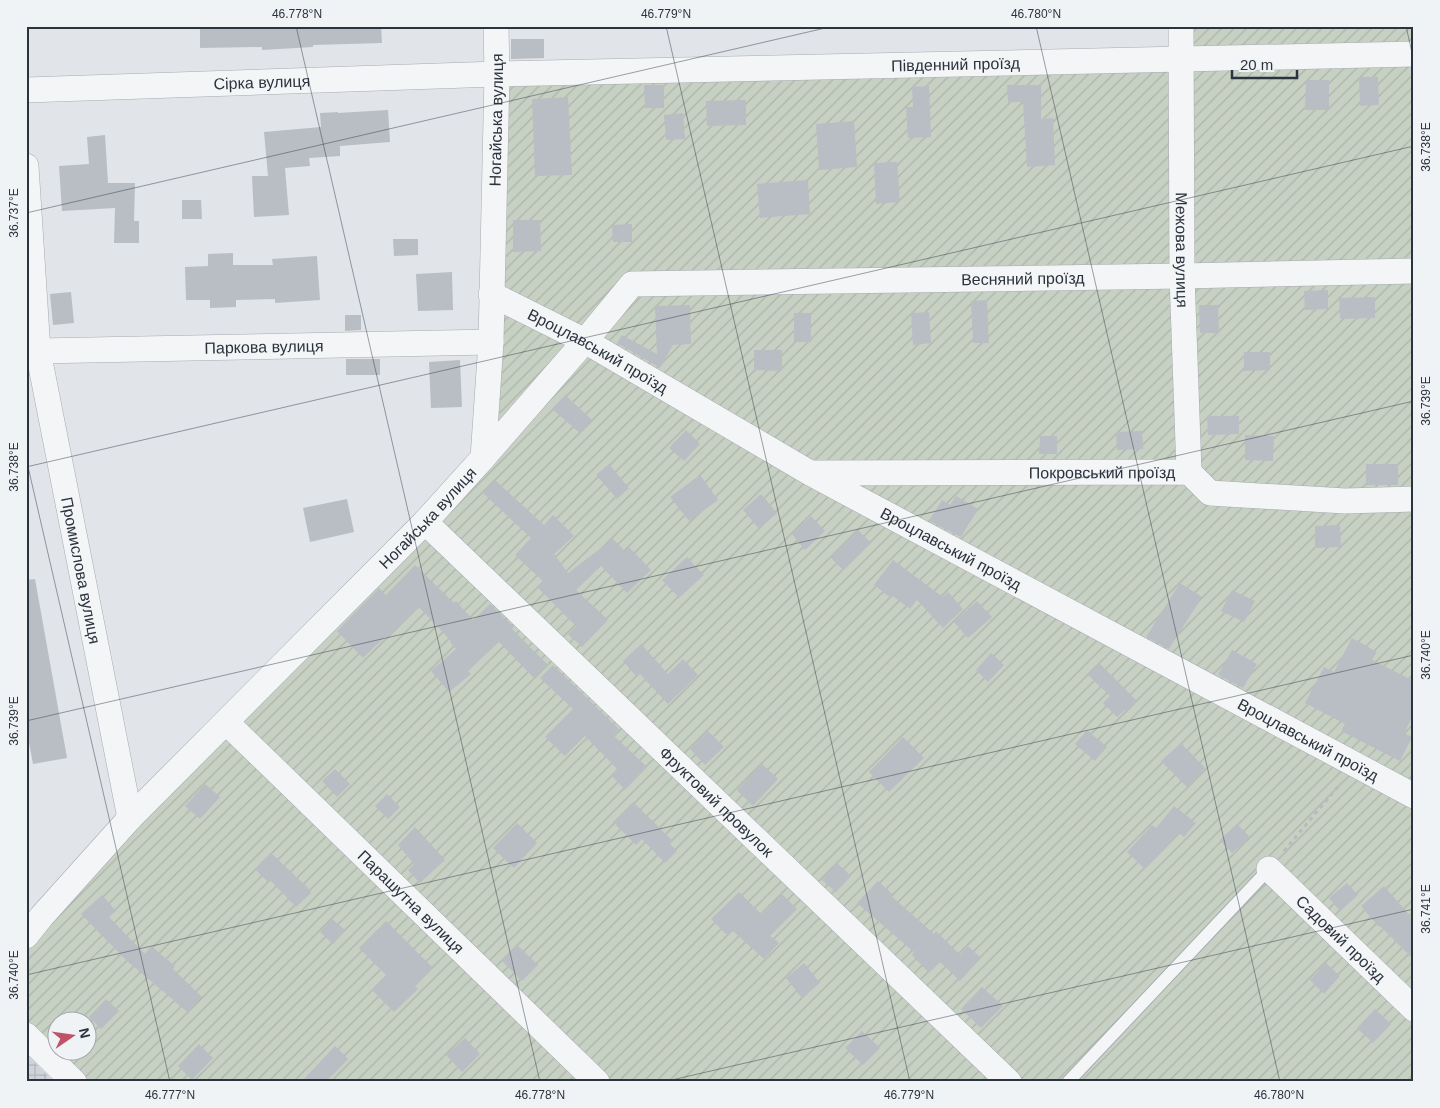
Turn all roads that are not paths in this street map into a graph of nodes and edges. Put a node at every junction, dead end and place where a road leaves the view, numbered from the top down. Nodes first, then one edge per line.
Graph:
1 (496, 26) edge
2 (1180, 26) edge
3 (1414, 54) edge
4 (1180, 60) junction
5 (497, 74) junction
6 (26, 90) edge
7 (26, 166) edge
8 (1414, 271) edge
9 (1182, 276) junction
10 (491, 294) junction
11 (585, 341) junction
12 (491, 342) junction
13 (38, 351) junction
14 (483, 458) junction
15 (1189, 472) junction
16 (810, 473) junction
17 (1414, 499) edge
18 (425, 522) junction
19 (226, 722) junction
20 (1408, 790) edge
21 (130, 818) junction
22 (1269, 869) joint
23 (26, 936) edge
24 (1414, 1009) edge
25 (26, 1035) edge
26 (74, 1082) edge
27 (597, 1082) edge
28 (1009, 1082) edge
29 (1068, 1082) edge

1 - 5 street, Ногайська вулиця
2 - 4 street, Межова вулиця
3 - 4 street, Південний проїзд
4 - 5 street, Південний проїзд
4 - 9 street, Межова вулиця
5 - 6 street, Сірка вулиця
5 - 10 street, Ногайська вулиця
7 - 13 street, Промислова вулиця
8 - 9 street, Весняний проїзд
9 - 11 street, Весняний проїзд
9 - 15 street, Межова вулиця
10 - 11 street, Вроцлавський проїзд
10 - 12 street, Ногайська вулиця
11 - 14 street
11 - 16 street, Вроцлавський проїзд
12 - 13 street, Паркова вулиця
12 - 14 street, Ногайська вулиця
13 - 21 street, Промислова вулиця
14 - 18 street, Ногайська вулиця
15 - 16 street, Покровський проїзд
15 - 17 street, Покровський проїзд
16 - 20 street, Вроцлавський проїзд
18 - 19 street, Ногайська вулиця
18 - 28 street, Фруктовий провулок
19 - 21 street, Ногайська вулиця
19 - 27 street, Парашутна вулиця
21 - 23 street
22 - 24 street, Садовий проїзд
22 - 29 lane
25 - 26 street

